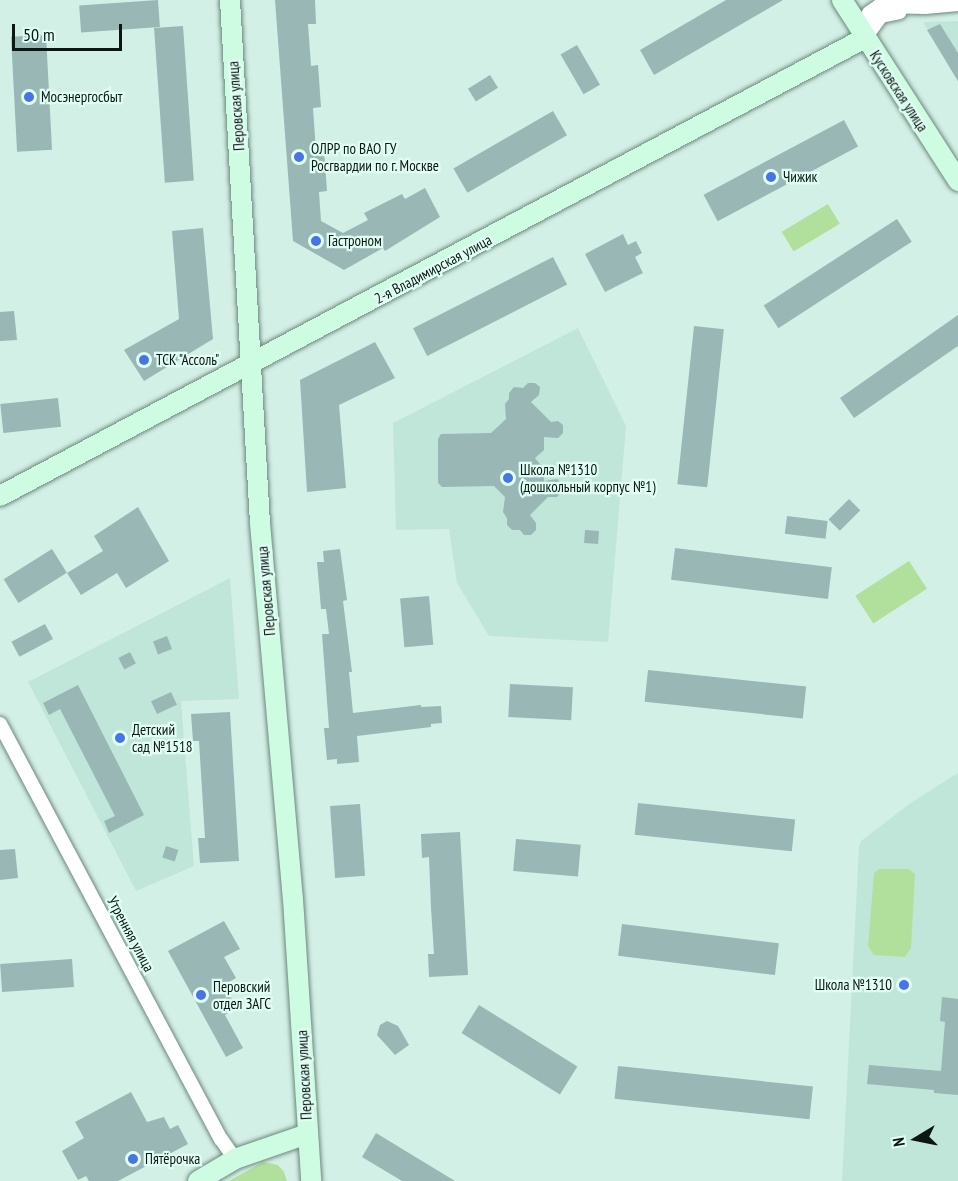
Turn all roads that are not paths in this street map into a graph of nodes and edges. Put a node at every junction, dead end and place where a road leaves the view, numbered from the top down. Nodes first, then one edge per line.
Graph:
1 (230, 0) edge
2 (842, 0) edge
3 (958, 4) edge
4 (864, 38) junction
5 (958, 181) edge
6 (251, 366) junction
7 (0, 496) edge
8 (0, 724) edge
9 (307, 1134) junction
10 (260, 1149) junction
11 (235, 1159) junction
12 (311, 1176) edge
13 (198, 1181) edge

1 - 6 main road, Перовская улица
2 - 4 main road, Кусковская улица
3 - 4 street
4 - 5 main road, Кусковская улица
4 - 6 main road, 2-я Владимирская улица
6 - 7 main road, 2-я Владимирская улица
6 - 9 main road, Перовская улица
8 - 11 street, Утренняя улица
9 - 10 main road
9 - 12 main road, Перовская улица
10 - 11 main road
10 - 12 main road
11 - 13 main road

